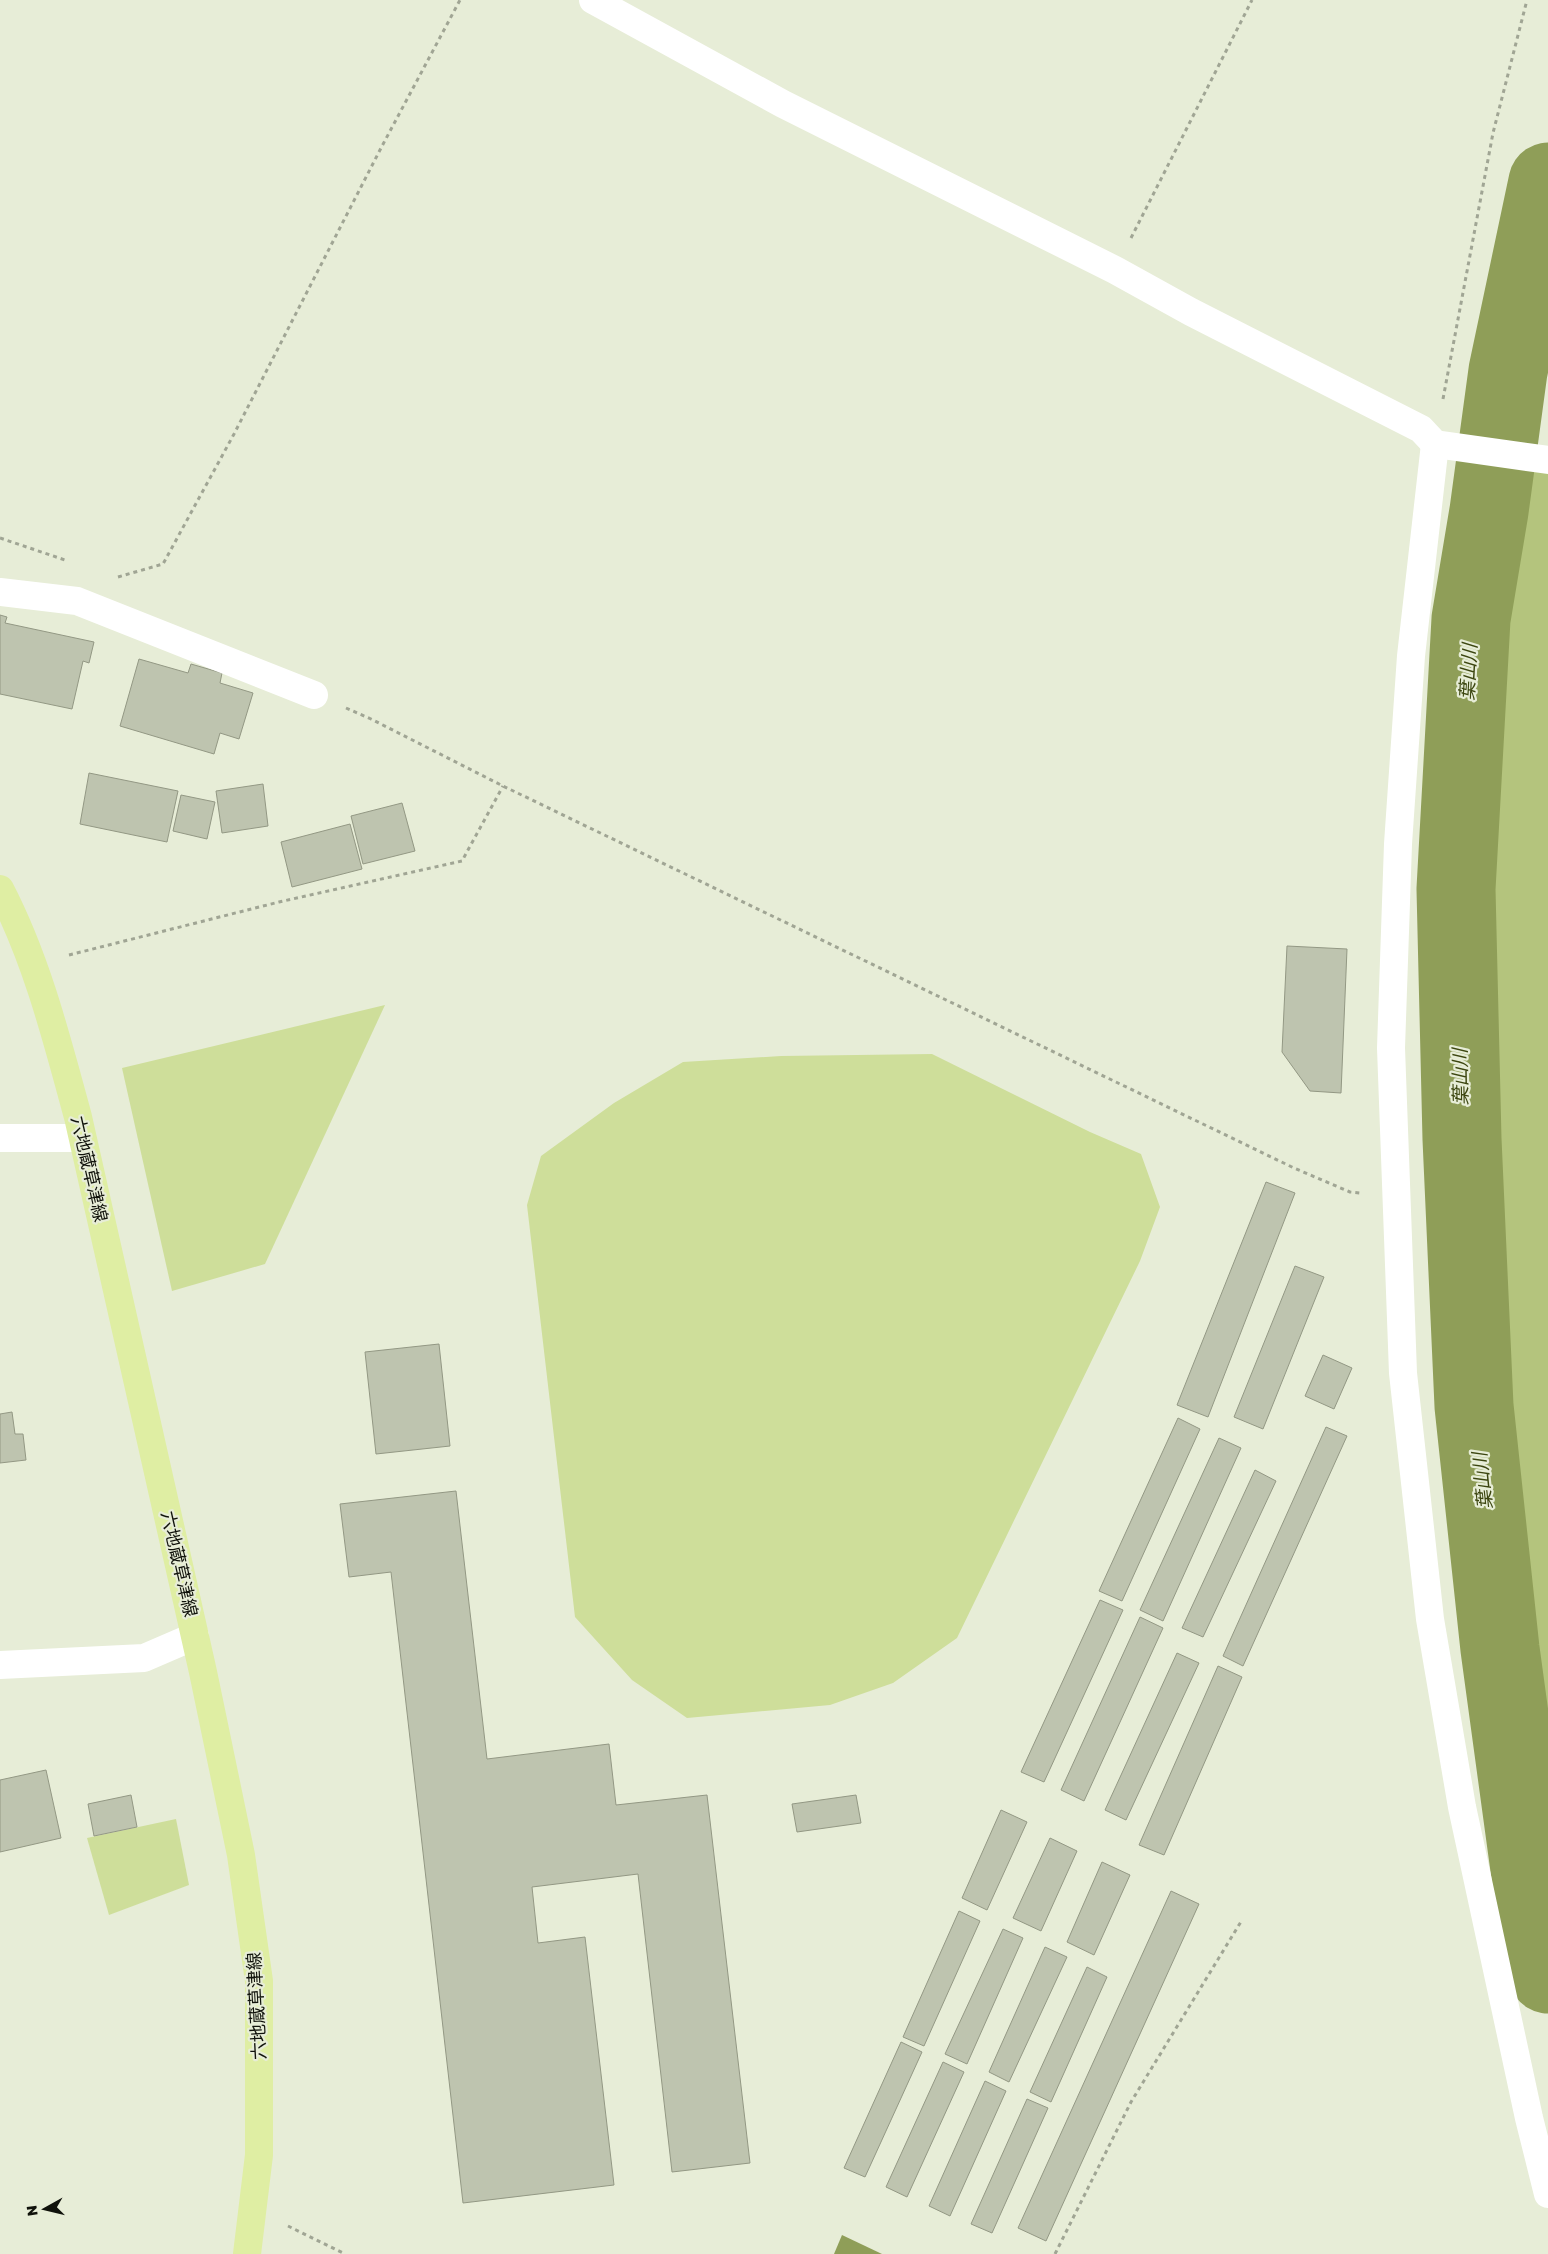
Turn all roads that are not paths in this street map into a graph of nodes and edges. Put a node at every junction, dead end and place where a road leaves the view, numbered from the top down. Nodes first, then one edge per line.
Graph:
1 (594, 0) edge
2 (1440, 445) junction
3 (1542, 458) edge
4 (0, 592) edge
5 (314, 695) road end
6 (0, 889) edge
7 (0, 1138) edge
8 (82, 1138) junction
9 (195, 1636) junction
10 (0, 1665) edge
11 (1548, 2194) edge
12 (247, 2254) edge

1 - 2 street
2 - 3 street
2 - 11 street
4 - 5 street
6 - 8 main road, 六地蔵草津線
7 - 8 street
8 - 9 main road, 六地蔵草津線
9 - 10 street
9 - 12 main road, 六地蔵草津線

